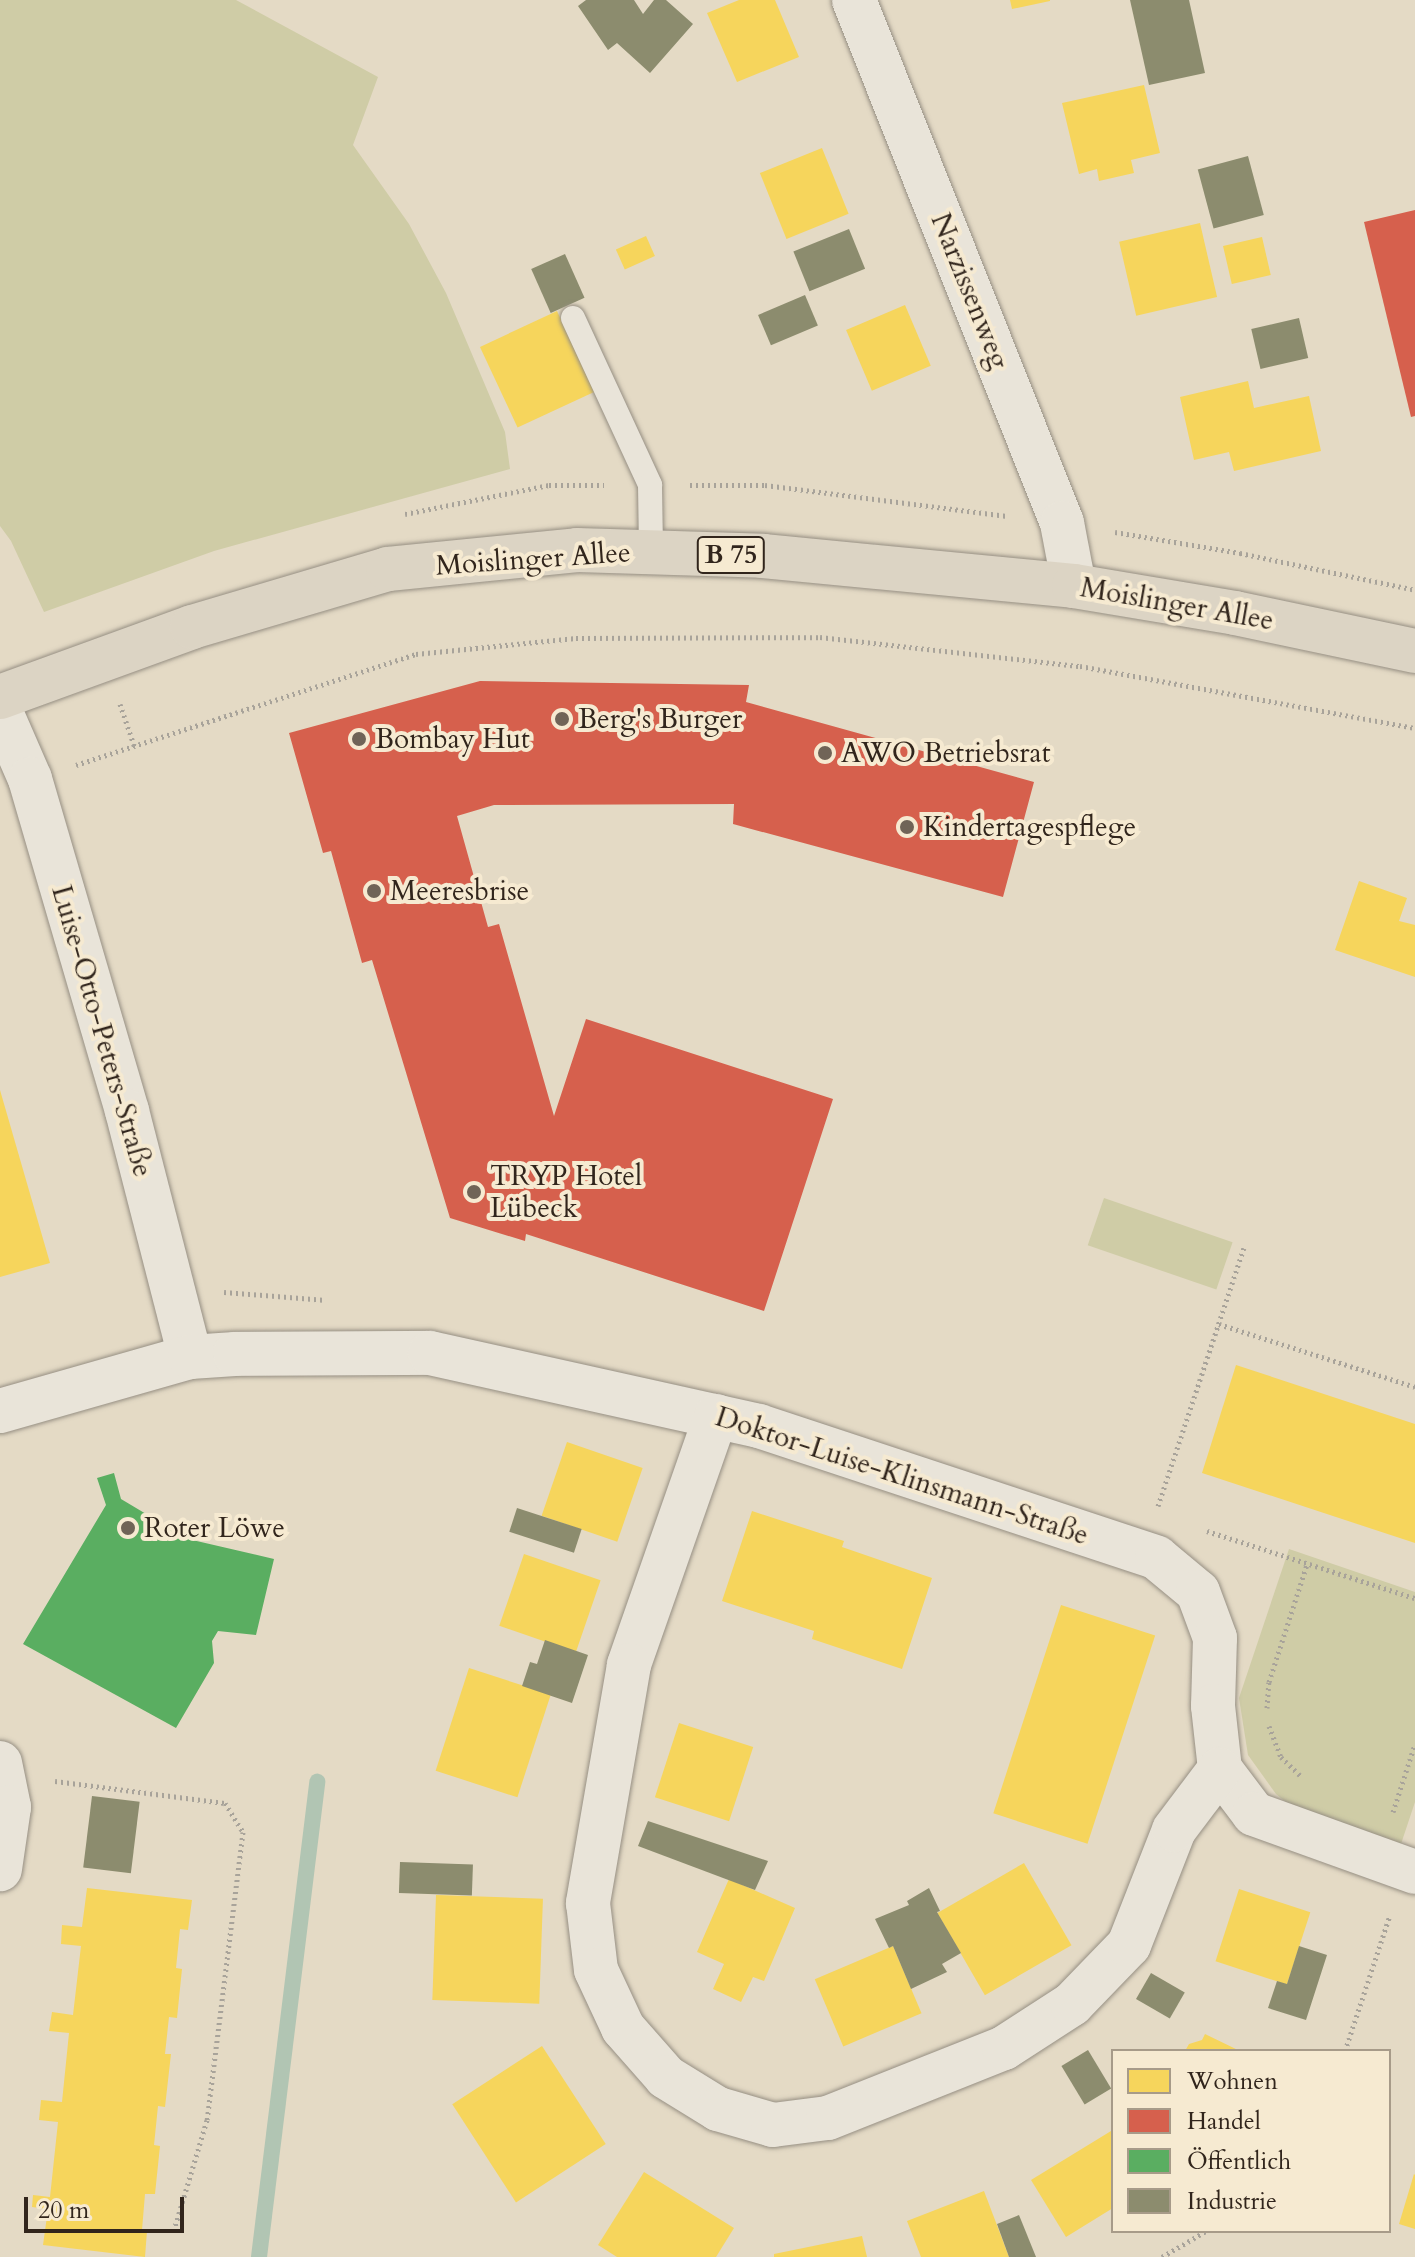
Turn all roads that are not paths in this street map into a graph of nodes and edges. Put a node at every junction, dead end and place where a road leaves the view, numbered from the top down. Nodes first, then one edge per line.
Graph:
1 (854, 0) edge
2 (573, 318) dead end
3 (651, 552) junction
4 (1074, 586) junction
5 (1415, 651) edge
6 (0, 697) edge
7 (0, 710) edge
8 (190, 1357) junction
9 (0, 1411) edge
10 (716, 1416) junction
11 (1, 1769) edge
12 (1220, 1769) junction
13 (0, 1869) edge
14 (1410, 1871) edge

1 - 4 street, Narzissenweg
2 - 3 lane
3 - 4 main road, Moislinger Allee / B 75
3 - 6 main road, Moislinger Allee / B 75
4 - 5 main road, Moislinger Allee / B 75
7 - 8 street, Luise-Otto-Peters-Straße
8 - 9 street, Doktor-Luise-Klinsmann-Straße
8 - 10 street, Doktor-Luise-Klinsmann-Straße
10 - 12 street, Doktor-Luise-Klinsmann-Straße
10 - 12 street
11 - 13 street
12 - 14 street

